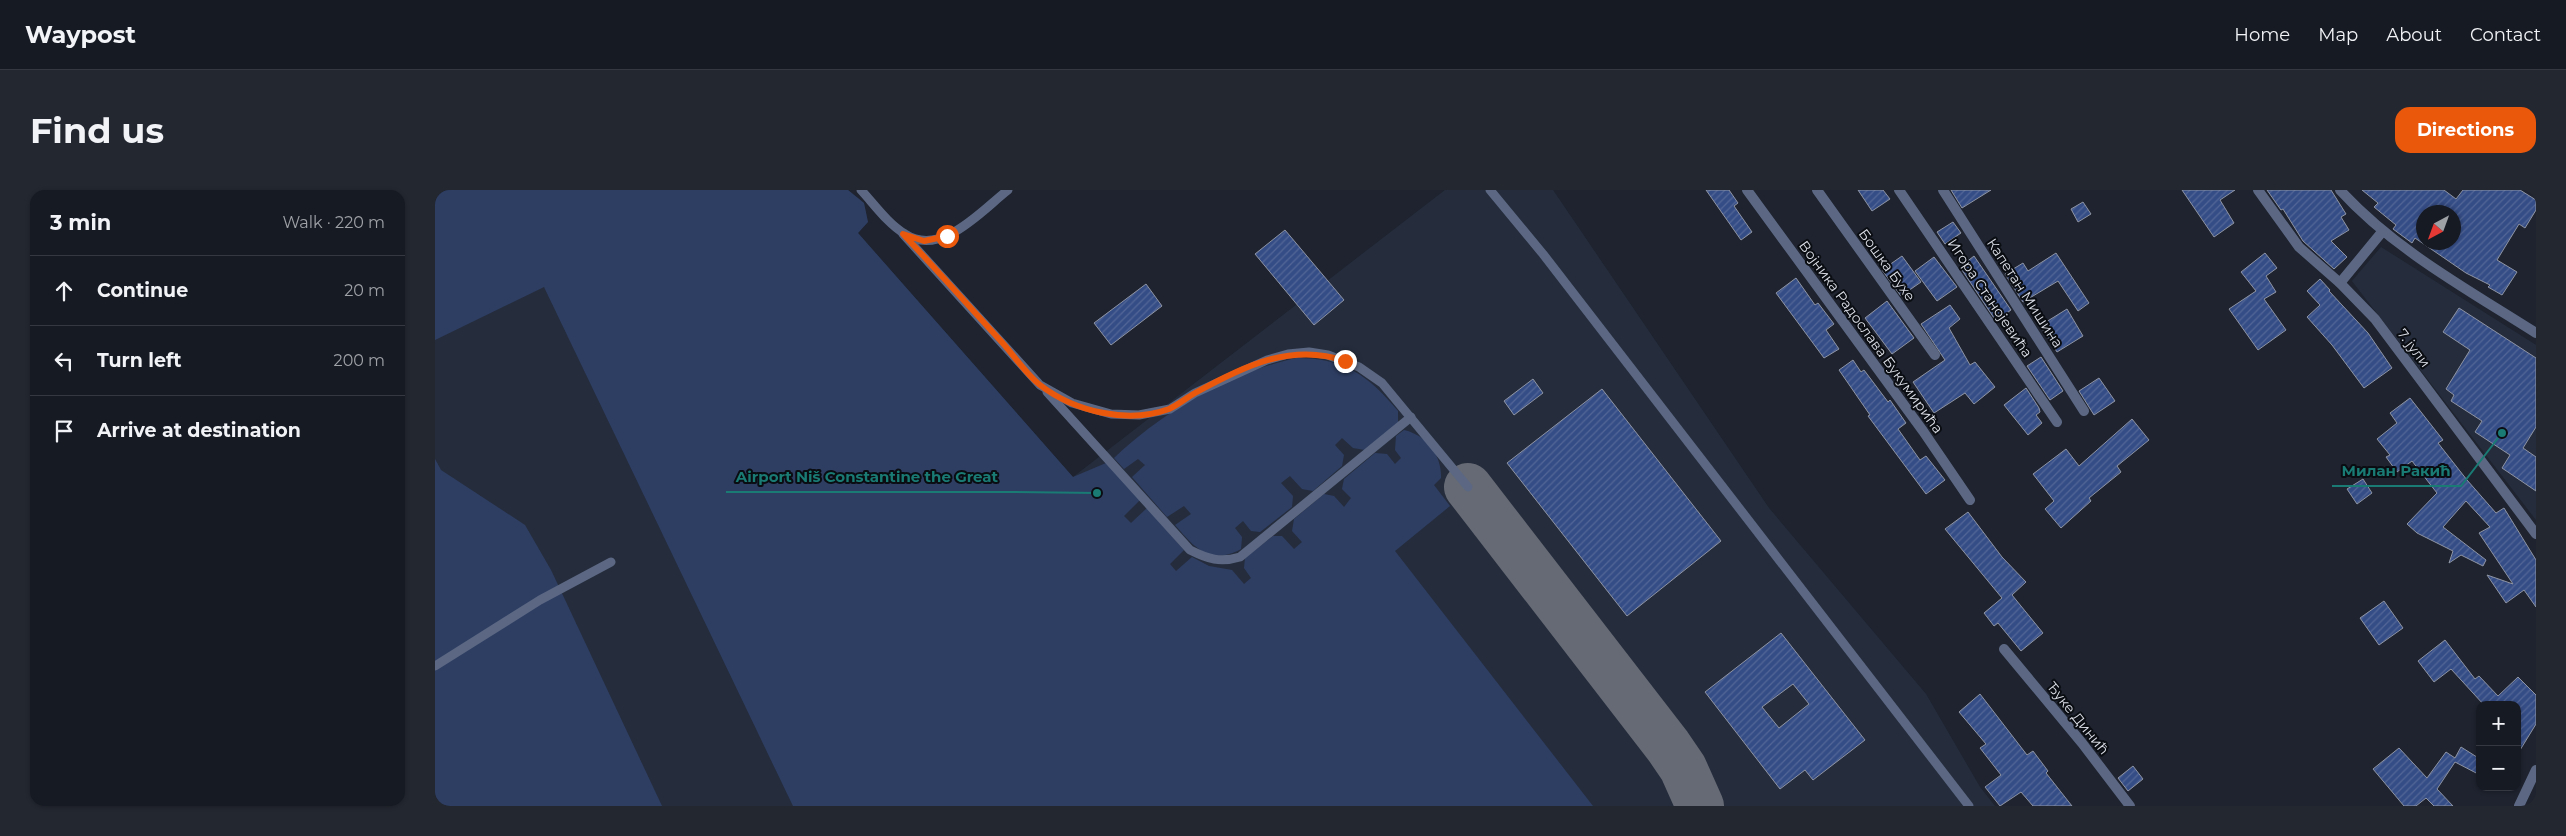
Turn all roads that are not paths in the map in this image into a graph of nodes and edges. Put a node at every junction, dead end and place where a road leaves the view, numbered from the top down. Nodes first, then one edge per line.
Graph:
1 (861, 190) edge
2 (1009, 190) edge
3 (1490, 190) edge
4 (1747, 190) edge
5 (1817, 190) edge
6 (1899, 190) edge
7 (1943, 190) edge
8 (2258, 190) edge
9 (2340, 190) edge
10 (2383, 232) junction
11 (903, 234) junction
12 (2340, 283) junction
13 (2536, 332) edge
14 (1935, 355) dead end
15 (1040, 385) junction
16 (2084, 411) dead end
17 (1411, 417) junction
18 (2057, 422) dead end
19 (1468, 487) dead end
20 (1970, 500) dead end
21 (2536, 534) edge
22 (611, 562) dead end
23 (2004, 649) dead end
24 (435, 666) edge
25 (2536, 770) edge
26 (1969, 806) edge
27 (2130, 806) edge
28 (2519, 806) edge

1 - 11 lane
2 - 11 lane
3 - 26 lane
4 - 20 street, Војника Радослава Букумирића
5 - 14 street, Бошка Бухе
6 - 18 street, Игора Станојевића
7 - 16 street, Капетан Мишина
8 - 12 street, 7. јули
9 - 10 street
10 - 12 street
10 - 13 street
11 - 15 lane
12 - 21 street, 7. јули
15 - 17 lane
15 - 17 lane
17 - 19 lane
22 - 24 lane
23 - 27 street, Ђуке Динић
25 - 28 street

